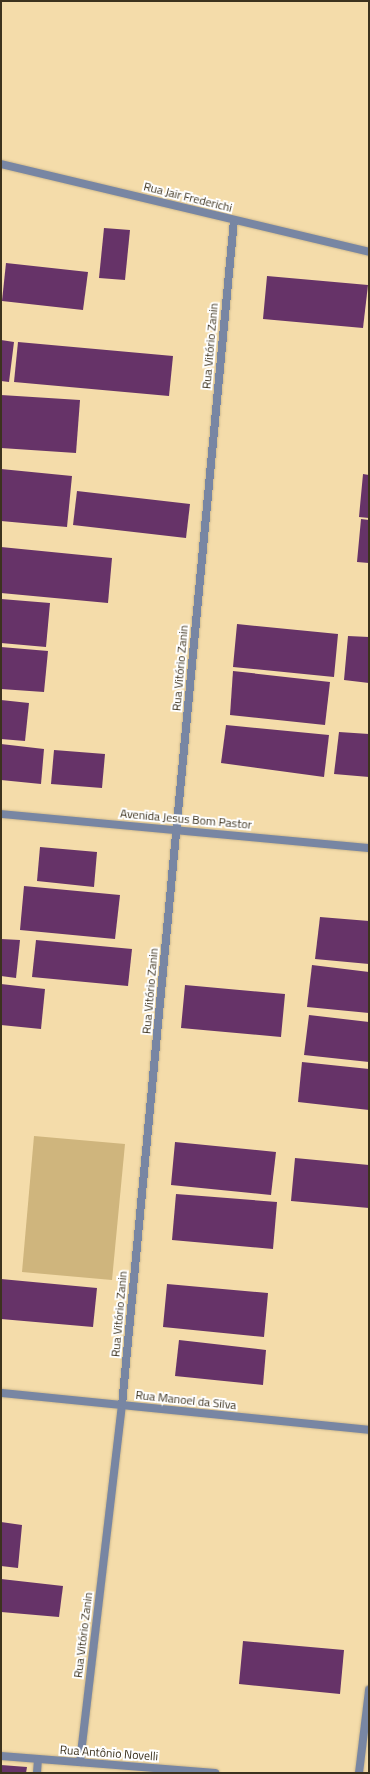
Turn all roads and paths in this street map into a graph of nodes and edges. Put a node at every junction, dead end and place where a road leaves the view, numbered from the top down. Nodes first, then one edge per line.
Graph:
1 (1, 164) edge
2 (234, 221) junction
3 (369, 252) edge
4 (1, 814) edge
5 (178, 830) junction
6 (369, 848) edge
7 (1, 1393) edge
8 (122, 1406) junction
9 (369, 1430) edge
10 (369, 1690) edge
11 (1, 1756) edge
12 (38, 1760) junction
13 (80, 1762) junction
14 (37, 1773) edge
15 (215, 1773) edge
16 (359, 1773) edge

1 - 2 street, Rua Jair Frederichi
2 - 3 street, Rua Jair Frederichi
2 - 5 street, Rua Vitório Zanin
4 - 5 street, Avenida Jesus Bom Pastor
5 - 6 street, Avenida Jesus Bom Pastor
5 - 8 street, Rua Vitório Zanin
7 - 8 street, Rua Manoel da Silva
8 - 9 street, Rua Manoel da Silva
8 - 13 street, Rua Vitório Zanin
10 - 16 street
11 - 12 street, Rua Antônio Novelli
12 - 13 street, Rua Antônio Novelli
12 - 14 street
13 - 15 street, Rua Antônio Novelli

